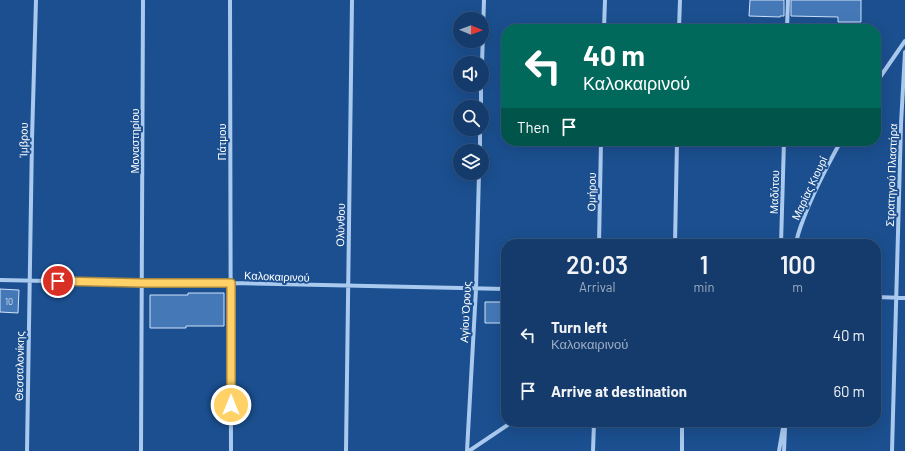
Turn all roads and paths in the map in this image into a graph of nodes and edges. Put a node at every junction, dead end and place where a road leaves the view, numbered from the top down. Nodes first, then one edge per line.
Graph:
1 (36, 0) edge
2 (143, 0) edge
3 (230, 0) edge
4 (352, 0) edge
5 (484, 0) edge
6 (605, 0) edge
7 (680, 0) edge
8 (788, 0) edge
9 (604, 24) edge
10 (679, 24) edge
11 (787, 24) edge
12 (905, 41) edge
13 (905, 52) edge
14 (482, 56) edge
15 (881, 76) edge
16 (601, 146) edge
17 (677, 146) edge
18 (784, 146) edge
19 (838, 146) edge
20 (479, 180) edge
21 (599, 239) edge
22 (675, 239) edge
23 (781, 239) edge
24 (796, 239) edge
25 (0, 280) edge
26 (30, 280) junction
27 (142, 283) junction
28 (231, 283) junction
29 (348, 287) junction
30 (476, 289) junction
31 (501, 289) edge
32 (881, 297) edge
33 (896, 297) junction
34 (905, 298) edge
35 (504, 427) edge
36 (594, 427) edge
37 (682, 427) edge
38 (784, 427) edge
39 (785, 427) edge
40 (27, 451) edge
41 (141, 451) edge
42 (231, 451) edge
43 (346, 451) edge
44 (468, 451) edge
45 (593, 451) edge
46 (682, 451) edge
47 (779, 451) edge
48 (784, 451) edge
49 (892, 451) edge

1 - 26 street, Ίμβρου
2 - 27 street, Μοναστηρίου
3 - 28 street, Πάτμου
4 - 29 street, Ολύνθου
5 - 14 street
6 - 9 street
7 - 10 street
8 - 11 street
12 - 15 street
13 - 33 street, Στρατηγού Πλαστήρα
16 - 21 street, Ομήρου
17 - 22 street
18 - 23 street, Μαδύτου
19 - 24 street, Μαρίας Κιουρί
20 - 30 street, Αγίου Όρους
25 - 26 street, Καλοκαιρινού
26 - 27 street, Καλοκαιρινού
26 - 40 street, Θεσσαλονίκης
27 - 28 street, Καλοκαιρινού
27 - 41 street, Μοναστηρίου
28 - 29 street, Καλοκαιρινού
28 - 42 street, Πάτμου
29 - 30 street, Καλοκαιρινού
29 - 43 street, Ολύνθου
30 - 31 street, Καλοκαιρινού
30 - 44 street, Αγίου Όρους
32 - 33 street
33 - 34 street
33 - 49 street, Στρατηγού Πλαστήρα
35 - 44 street
36 - 45 street
37 - 46 street
38 - 47 street
39 - 48 street

